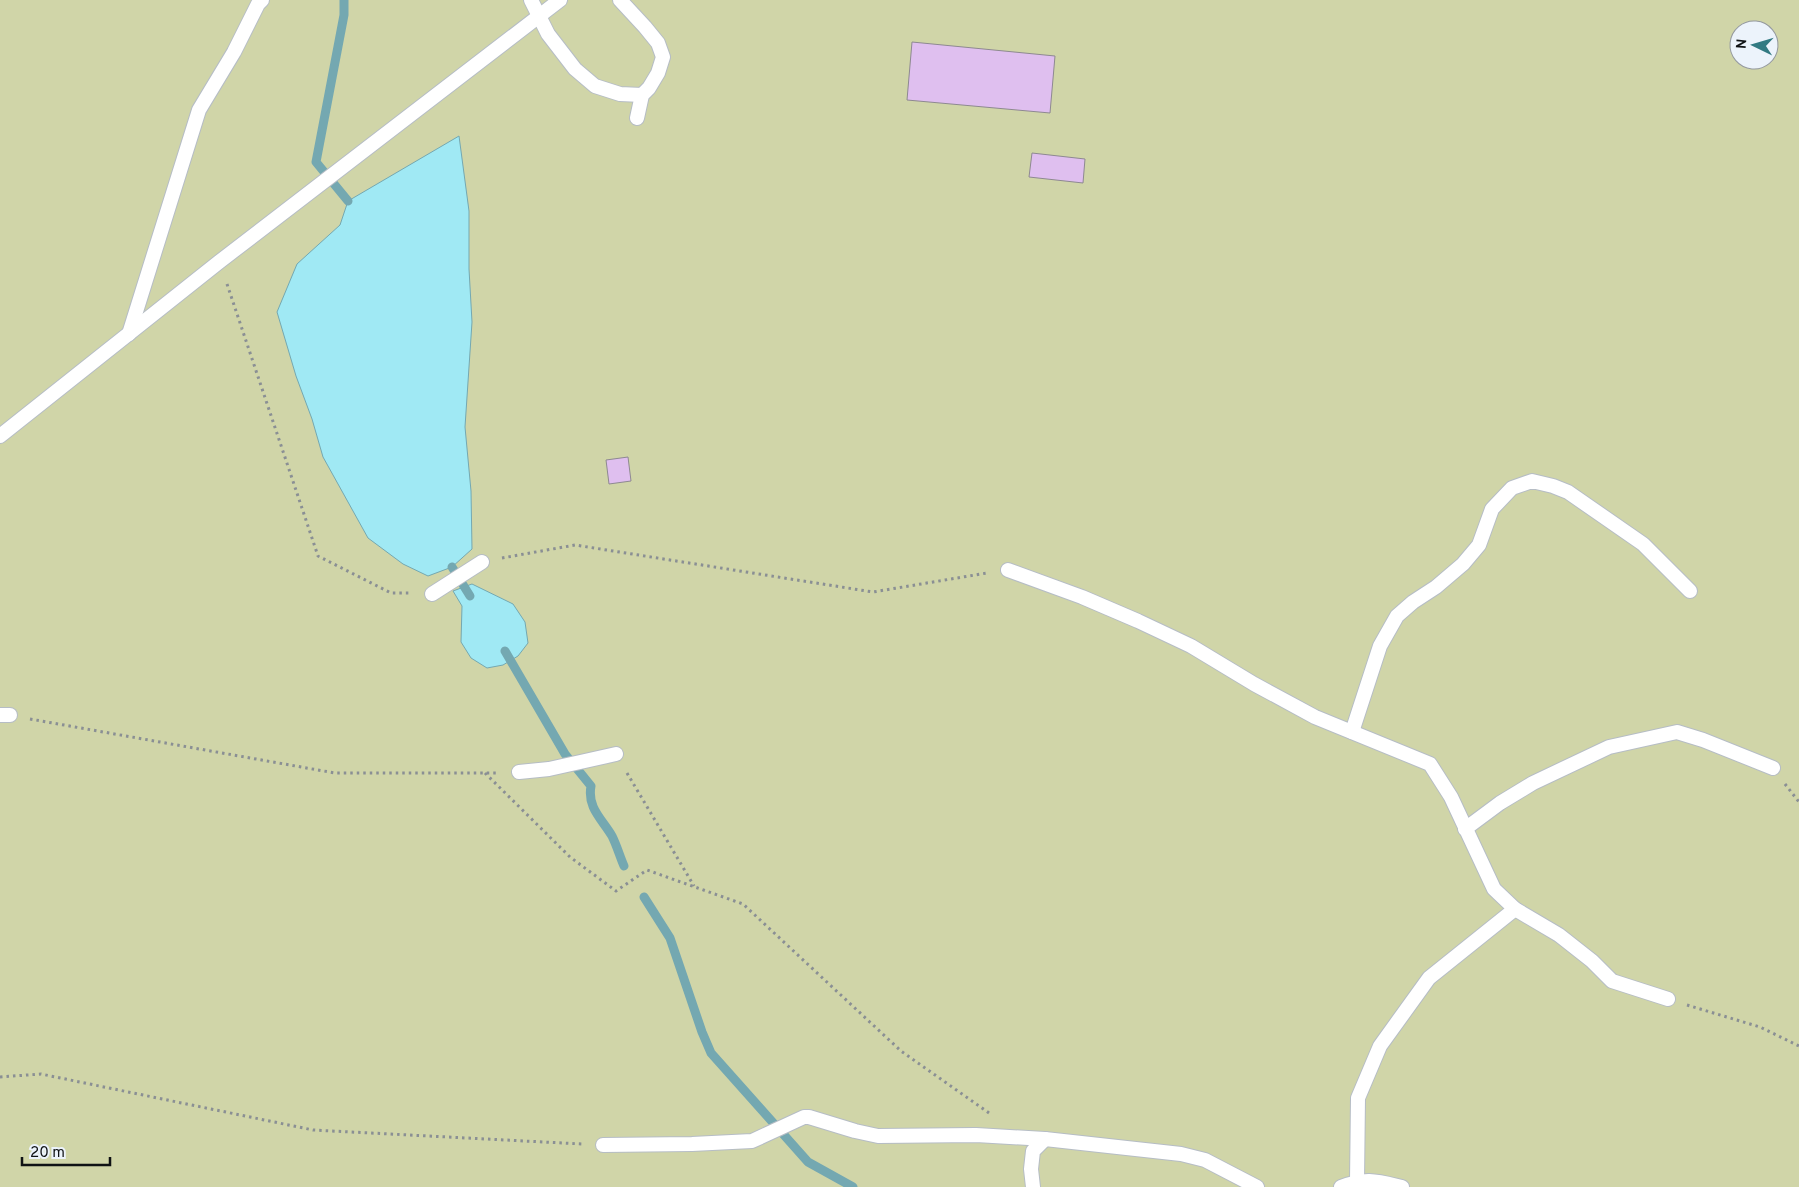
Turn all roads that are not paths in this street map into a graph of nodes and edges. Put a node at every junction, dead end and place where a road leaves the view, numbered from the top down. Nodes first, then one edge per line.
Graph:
1 (262, 0) edge
2 (531, 0) edge
3 (560, 0) edge
4 (620, 0) edge
5 (540, 16) junction
6 (642, 95) junction
7 (638, 118) dead end
8 (129, 334) junction
9 (0, 436) edge
10 (482, 562) road end
11 (1008, 570) road end
12 (1690, 591) dead end
13 (432, 594) road end
14 (1352, 732) junction
15 (616, 754) road end
16 (1773, 768) dead end
17 (519, 772) road end
18 (1465, 829) junction
19 (1515, 909) junction
20 (1668, 998) road end
21 (1045, 1139) junction
22 (603, 1145) road end
23 (1358, 1181) junction
24 (1033, 1187) edge
25 (1257, 1187) edge
26 (1341, 1187) edge
27 (1402, 1187) edge

1 - 8 lane
2 - 5 lane
3 - 5 lane
4 - 6 lane
5 - 6 lane
5 - 8 lane
6 - 7 lane
8 - 9 lane
10 - 13 lane
11 - 14 lane
12 - 14 lane
14 - 18 lane
15 - 17 lane
16 - 18 lane
18 - 19 lane
19 - 20 lane
19 - 23 lane
21 - 22 lane
21 - 24 lane
21 - 25 lane
23 - 26 lane
23 - 27 lane

